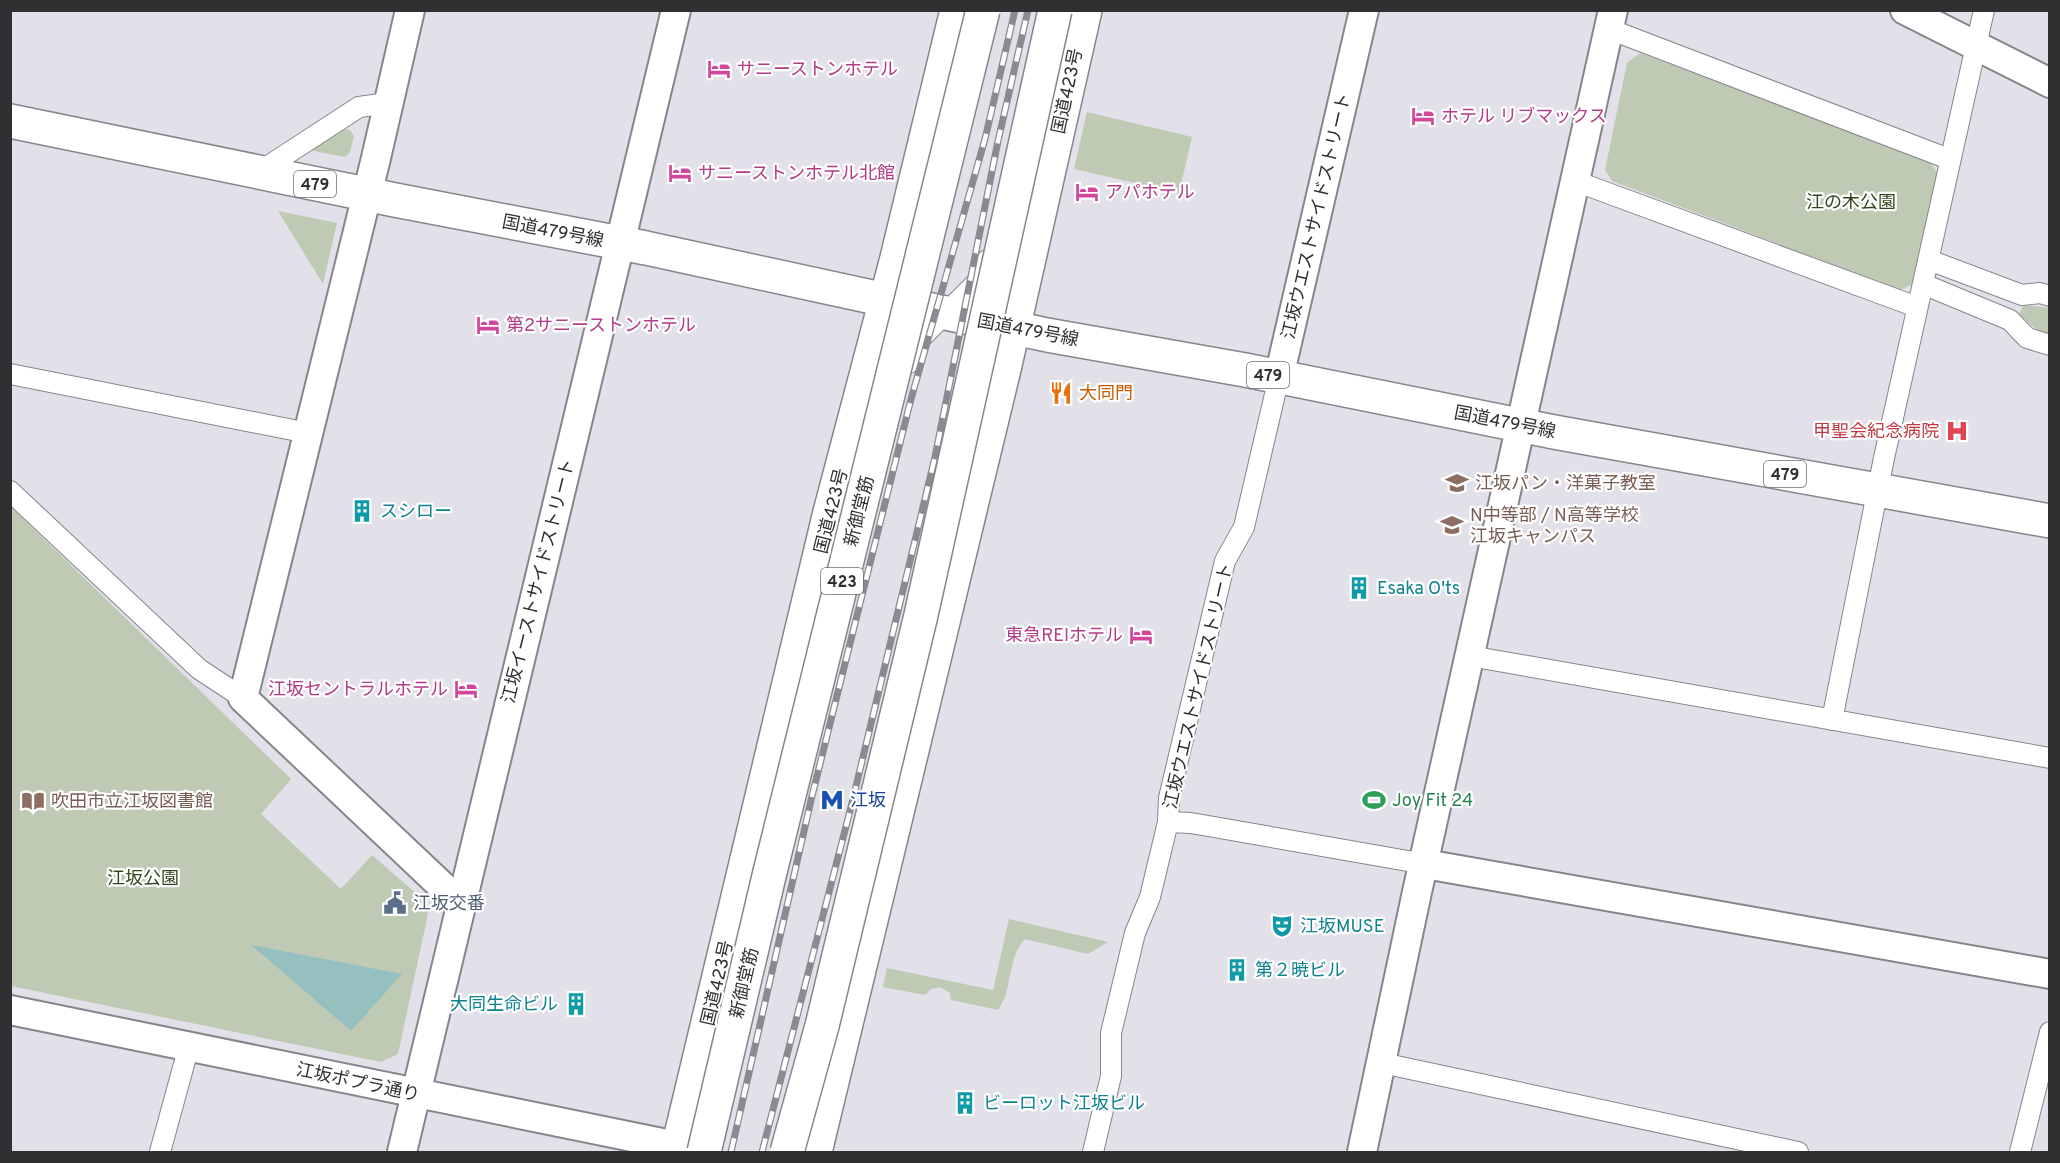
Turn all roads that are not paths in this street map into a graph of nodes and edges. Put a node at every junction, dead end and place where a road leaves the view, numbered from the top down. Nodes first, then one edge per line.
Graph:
1 (410, 10) edge
2 (676, 10) edge
3 (957, 10) edge
4 (982, 10) edge
5 (1055, 10) edge
6 (1085, 10) edge
7 (1364, 10) edge
8 (1905, 10) edge
9 (1984, 10) edge
10 (1611, 20) edge
11 (1976, 47) junction
12 (2049, 82) edge
13 (388, 103) junction
14 (10, 121) edge
15 (1053, 156) junction
16 (1949, 159) junction
17 (259, 172) junction
18 (1575, 181) junction
19 (367, 195) junction
20 (620, 244) junction
21 (1929, 260) junction
22 (1923, 284) junction
23 (2049, 296) edge
24 (884, 300) junction
25 (1917, 307) junction
26 (948, 314) junction
27 (1013, 328) junction
28 (2049, 345) edge
29 (10, 374) edge
30 (1279, 377) junction
31 (1521, 425) junction
32 (308, 433) junction
33 (1877, 490) junction
34 (10, 491) edge
35 (829, 516) junction
36 (2049, 521) edge
37 (1470, 656) junction
38 (243, 698) junction
39 (1832, 720) junction
40 (2049, 758) edge
41 (1168, 822) junction
42 (1425, 864) junction
43 (461, 904) junction
44 (2049, 974) edge
45 (10, 1010) edge
46 (2049, 1032) edge
47 (189, 1046) junction
48 (1382, 1063) junction
49 (415, 1094) junction
50 (691, 1151) edge
51 (160, 1152) edge
52 (402, 1152) edge
53 (787, 1152) edge
54 (815, 1152) edge
55 (1093, 1152) edge
56 (1362, 1152) edge
57 (1798, 1152) edge
58 (2020, 1152) edge

1 - 13 street
2 - 20 street, 江坂イーストサイドストリート
3 - 24 highway, 国道423号 / 423
4 - 50 highway, 新御堂筋 / 423, bridge
5 - 53 highway, bridge
6 - 15 highway, 国道423号
7 - 30 street, 江坂ウエストサイドストリート
8 - 11 street
9 - 11 street
10 - 16 street
10 - 18 street
11 - 12 street
11 - 16 street
13 - 17 street
13 - 19 street
14 - 17 highway, 国道479号線 / 479
15 - 26 street
15 - 27 highway, 国道423号
16 - 21 street
17 - 19 highway, 国道479号線 / 479
18 - 25 street
18 - 31 street
19 - 20 highway, 国道479号線 / 479
19 - 32 street
20 - 24 highway, 国道479号線 / 479
20 - 43 street, 江坂イーストサイドストリート
21 - 22 street
21 - 23 street
22 - 25 street
22 - 28 street
24 - 26 highway, 国道479号線 / 479
24 - 35 highway, 国道423号 / 423
25 - 33 street
26 - 27 highway, 国道479号線 / 479
26 - 35 street
27 - 30 highway, 国道479号線 / 479
27 - 54 highway, 国道423号
29 - 32 street
30 - 31 highway, 国道479号線 / 479
30 - 41 street, 江坂ウエストサイドストリート
31 - 33 highway, 国道479号線 / 479
31 - 37 street
32 - 38 street
33 - 36 highway, 国道479号線 / 479
33 - 39 street
34 - 38 street
35 - 50 highway, 国道423号 / 423
37 - 39 street
37 - 42 street
38 - 43 street
39 - 40 street
41 - 42 street
41 - 55 street, 江坂ウエストサイドストリート
42 - 44 street
42 - 48 street
43 - 49 street, 江坂イーストサイドストリート
45 - 47 street, 江坂ポプラ通り
46 - 58 street
47 - 49 street, 江坂ポプラ通り
47 - 51 street
48 - 56 street
48 - 57 street
49 - 50 street, 江坂ポプラ通り
49 - 52 street, 江坂イーストサイドストリート

